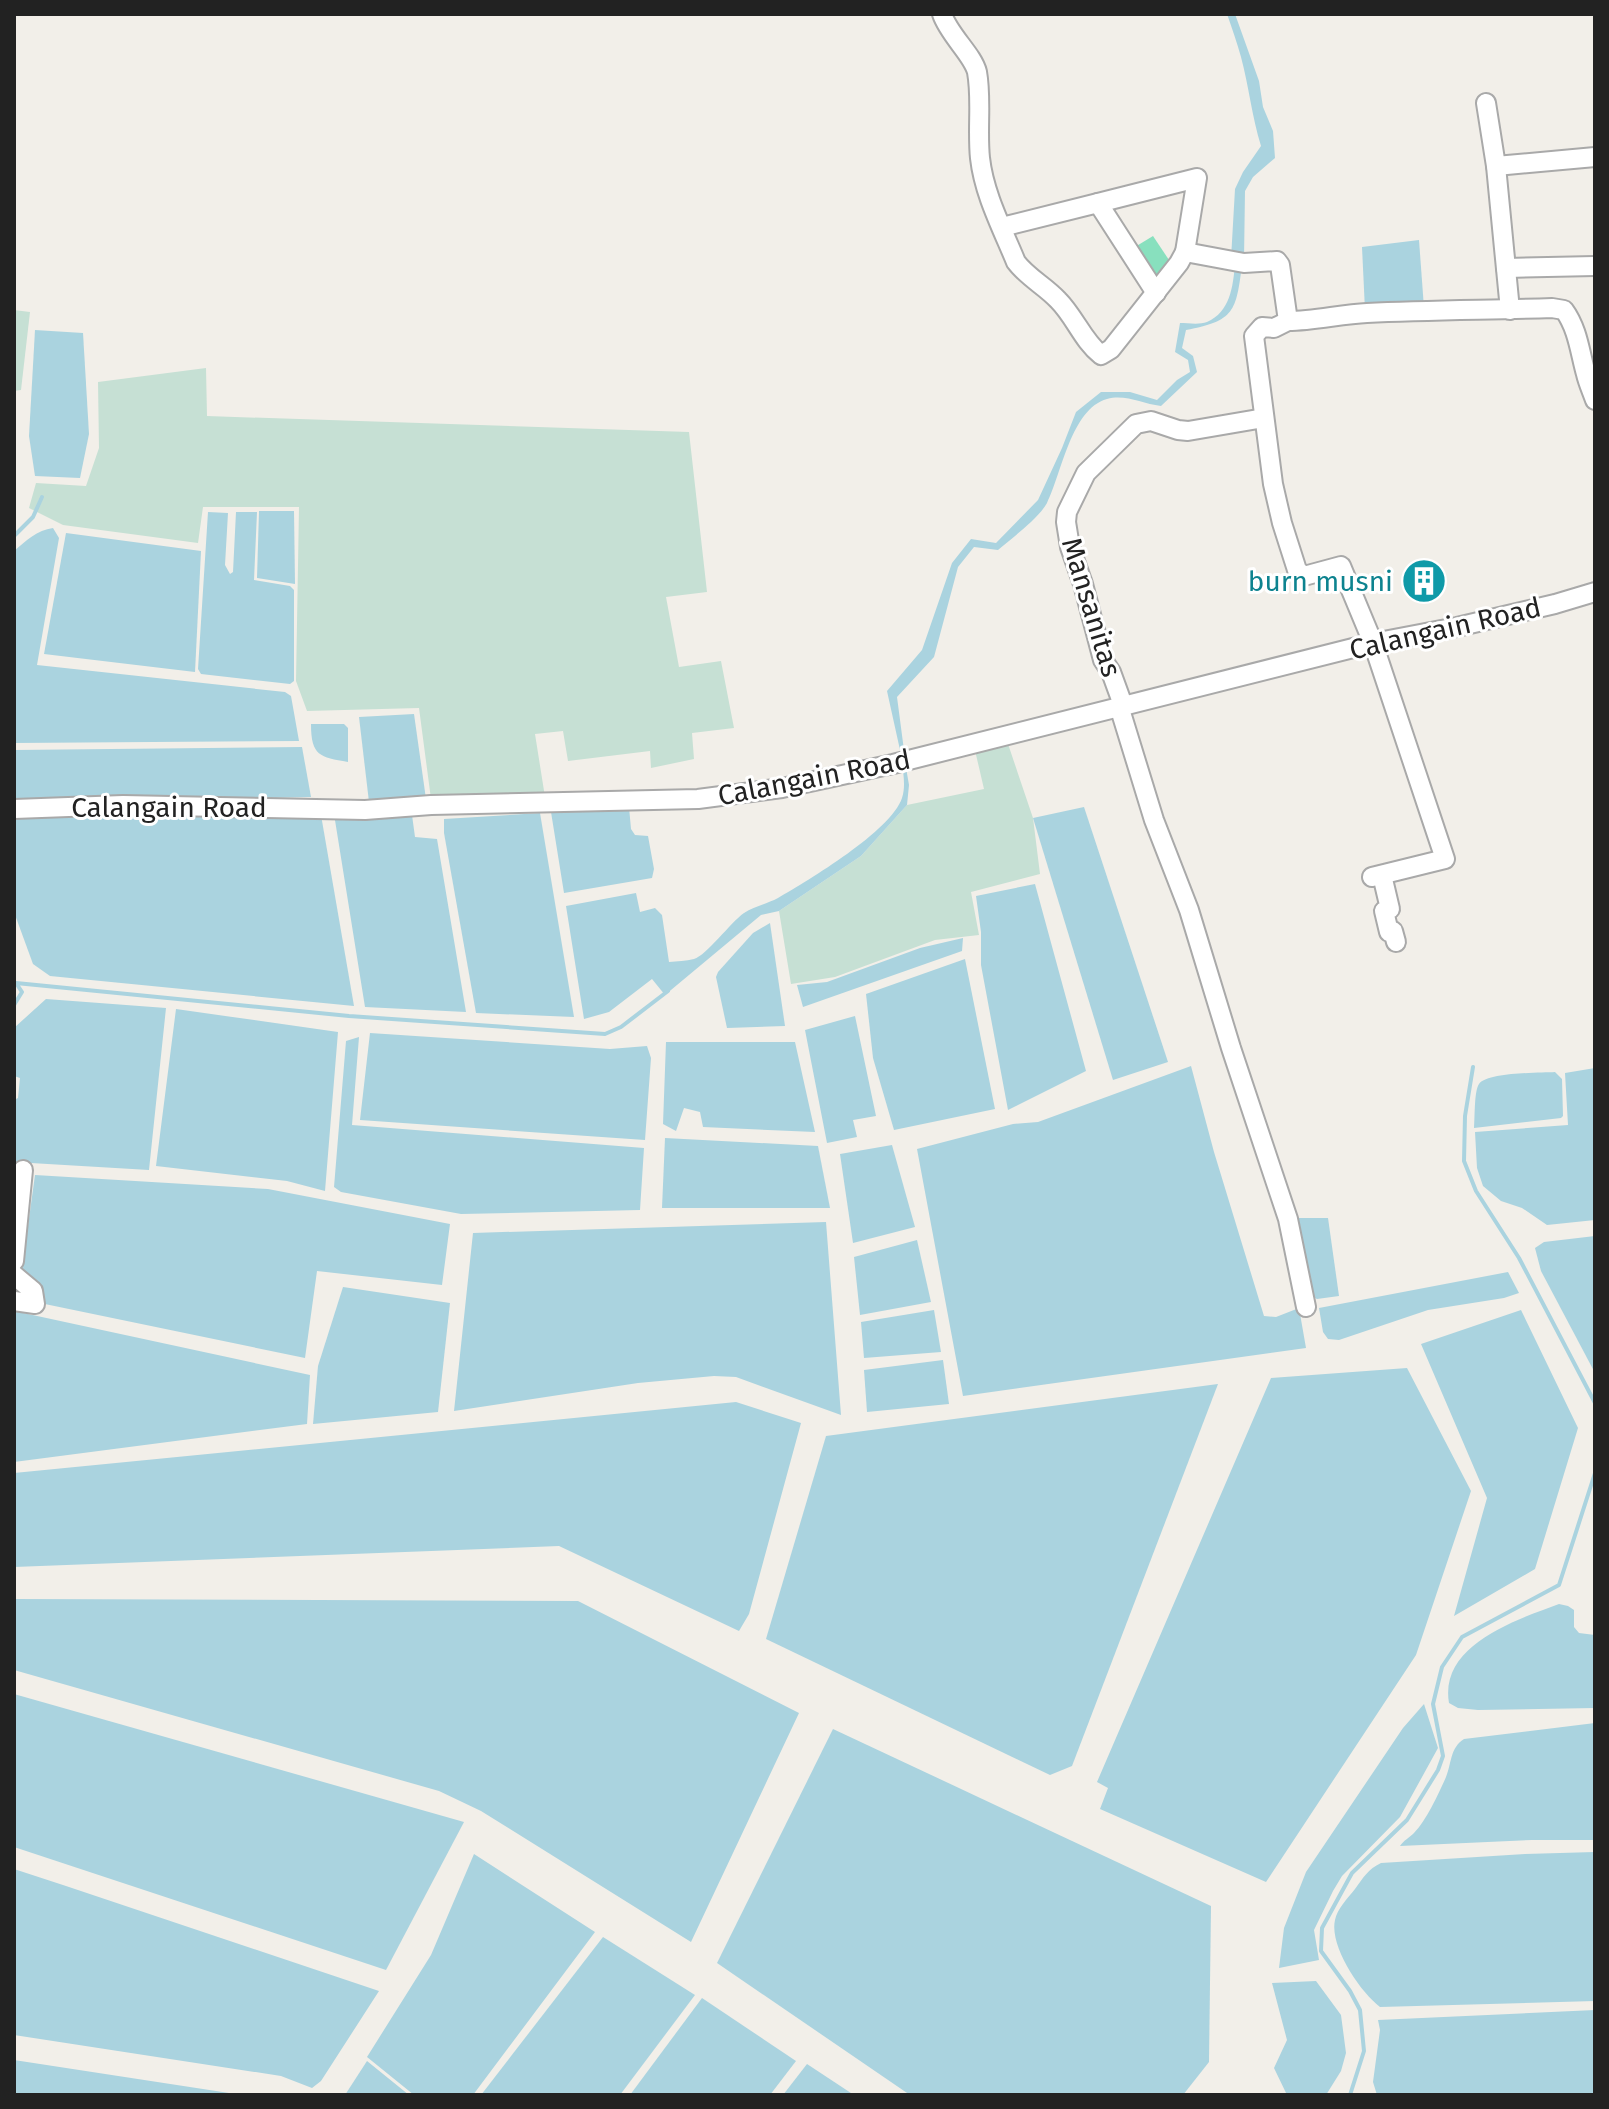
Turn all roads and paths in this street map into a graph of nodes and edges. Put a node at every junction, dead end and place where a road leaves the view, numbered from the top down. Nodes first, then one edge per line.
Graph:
1 (942, 14) edge
2 (1486, 103) dead end
3 (1595, 157) edge
4 (1496, 166) junction
5 (1098, 203) junction
6 (1002, 227) junction
7 (1185, 252) junction
8 (1595, 266) edge
9 (1506, 268) junction
10 (1156, 293) junction
11 (1510, 310) junction
12 (1288, 321) junction
13 (1588, 349) edge
14 (1595, 400) edge
15 (1264, 418) junction
16 (1595, 592) edge
17 (1373, 643) junction
18 (1121, 706) junction
19 (14, 809) edge
20 (1396, 942) dead end
21 (23, 1170) dead end
22 (14, 1261) edge
23 (14, 1275) edge
24 (14, 1301) edge
25 (1306, 1307) dead end

1 - 6 street
2 - 4 street
3 - 4 street
4 - 9 street
5 - 6 street
5 - 7 street
5 - 10 street
6 - 10 street
7 - 10 street
7 - 12 street
8 - 9 street
9 - 11 street
11 - 12 street
11 - 13 street
12 - 15 street
13 - 14 street
15 - 17 street
15 - 18 street, Mansanitas
16 - 17 street, Calangain Road
17 - 18 street, Calangain Road
17 - 20 street
18 - 19 street, Calangain Road
18 - 25 street
21 - 22 street
23 - 24 street

